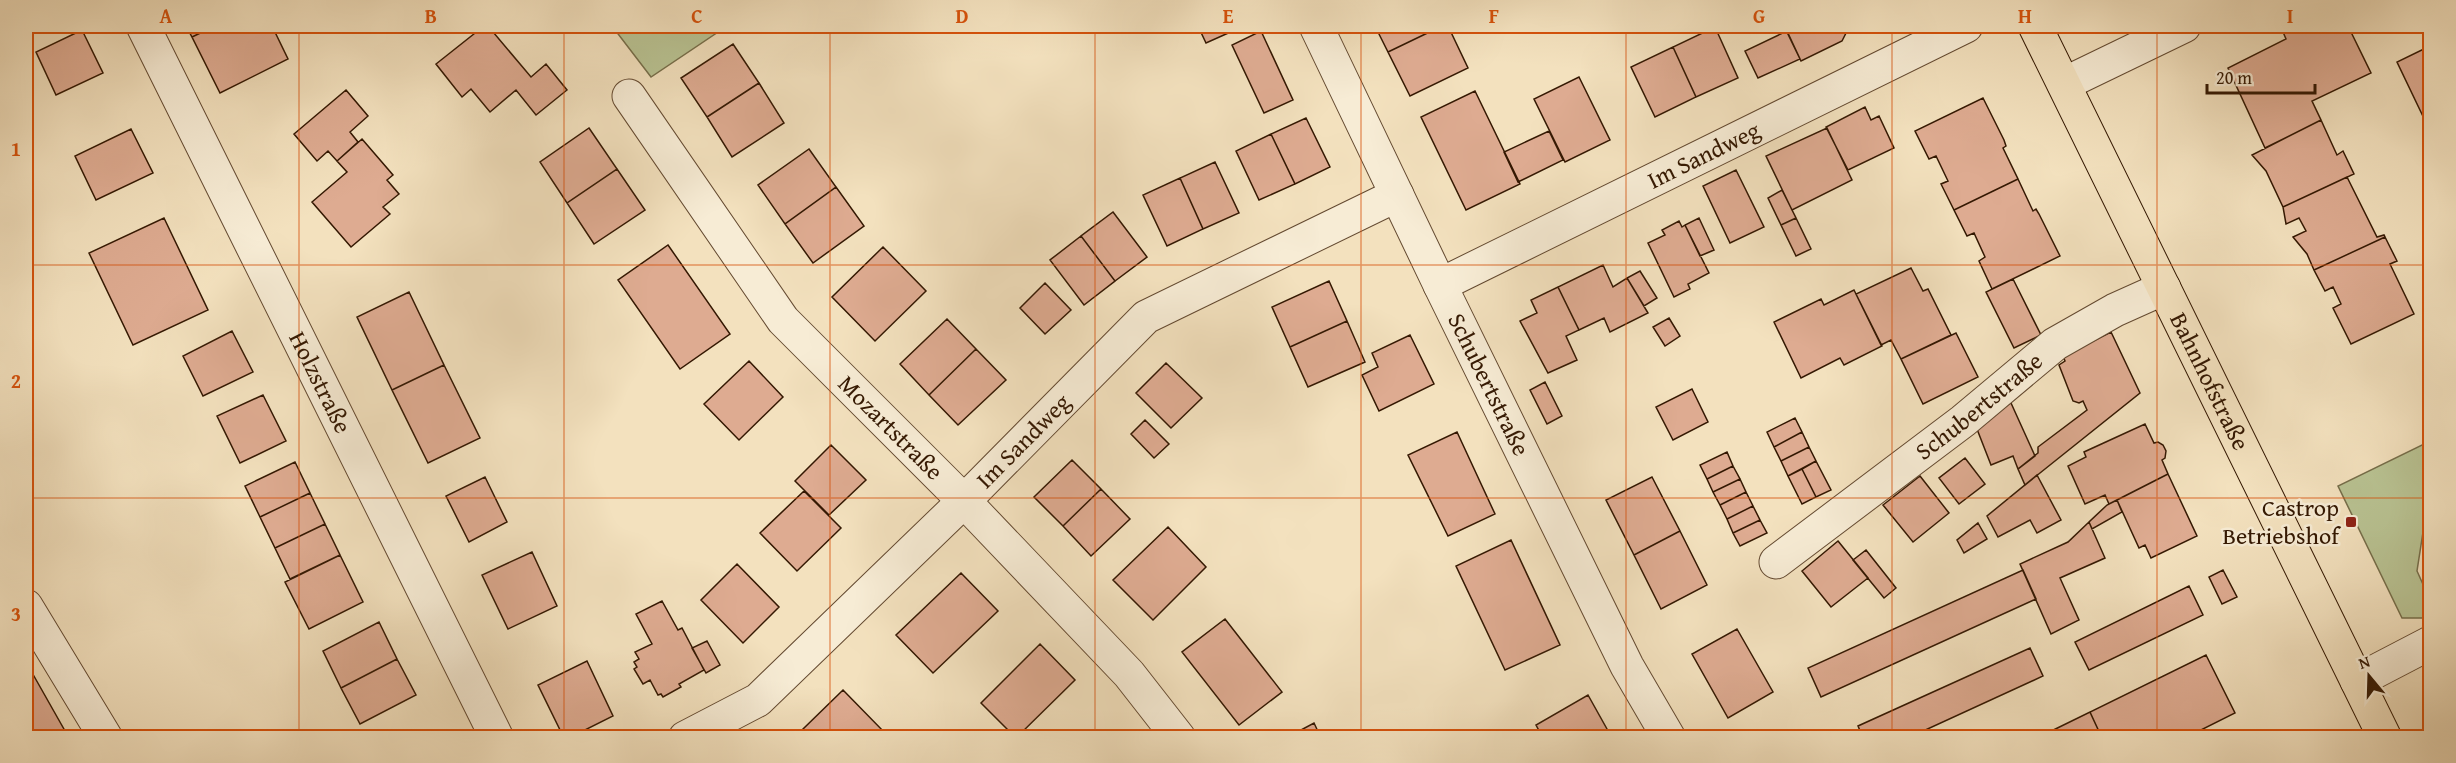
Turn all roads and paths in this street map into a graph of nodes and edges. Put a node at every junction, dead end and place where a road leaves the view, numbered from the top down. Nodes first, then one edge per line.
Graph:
1 (143, 26) edge
2 (1316, 26) edge
3 (1966, 26) edge
4 (2035, 26) edge
5 (2184, 26) edge
6 (2064, 84) junction
7 (629, 96) dead end
8 (1397, 195) junction
9 (1440, 285) junction
10 (2164, 288) junction
11 (964, 501) junction
12 (1776, 562) dead end
13 (26, 606) edge
14 (2430, 643) edge
15 (2357, 681) junction
16 (106, 738) edge
17 (497, 738) edge
18 (685, 738) edge
19 (1179, 738) edge
20 (1669, 738) edge
21 (2385, 738) edge

1 - 17 street, Holzstraße
2 - 8 street, Schubertstraße
3 - 9 street, Im Sandweg
4 - 6 main road, Bahnhofstraße
5 - 6 street
6 - 10 main road, Bahnhofstraße
7 - 11 street, Mozartstraße
8 - 9 street, Schubertstraße
8 - 11 street, Im Sandweg
9 - 20 street, Schubertstraße
10 - 12 street, Schubertstraße
10 - 15 main road, Bahnhofstraße
11 - 18 street, Im Sandweg
11 - 19 street, Mozartstraße
13 - 16 street
14 - 15 street
15 - 21 main road, Bahnhofstraße

